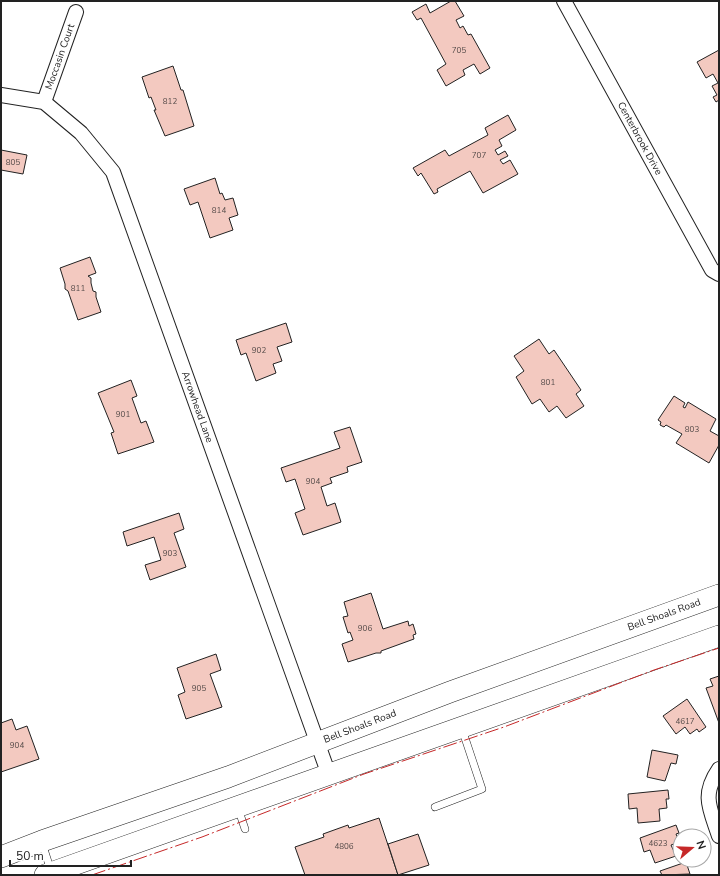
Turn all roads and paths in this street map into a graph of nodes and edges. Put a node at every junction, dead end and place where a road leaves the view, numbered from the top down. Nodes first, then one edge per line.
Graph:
1 (564, 1) edge
2 (76, 12) dead end
3 (1, 95) edge
4 (44, 102) junction
5 (719, 274) edge
6 (719, 595) edge
7 (719, 636) edge
8 (462, 728) junction
9 (318, 744) junction
10 (719, 769) edge
11 (329, 775) junction
12 (435, 807) dead end
13 (238, 808) junction
14 (245, 829) dead end
15 (719, 836) edge
16 (42, 841) junction
17 (1, 857) edge
18 (50, 874) edge

1 - 5 street, Centerbrook Drive
2 - 4 street, Moccasin Court
3 - 4 street
4 - 9 street, Arrowhead Lane
6 - 9 main road, Bell Shoals Road
7 - 8 main road
8 - 11 main road
8 - 12 lane
9 - 11 street, Arrowhead Lane
9 - 16 main road, Bell Shoals Road
10 - 15 street
11 - 13 main road
13 - 14 lane
13 - 18 main road
16 - 17 main road, Bell Shoals Road
16 - 18 lane

